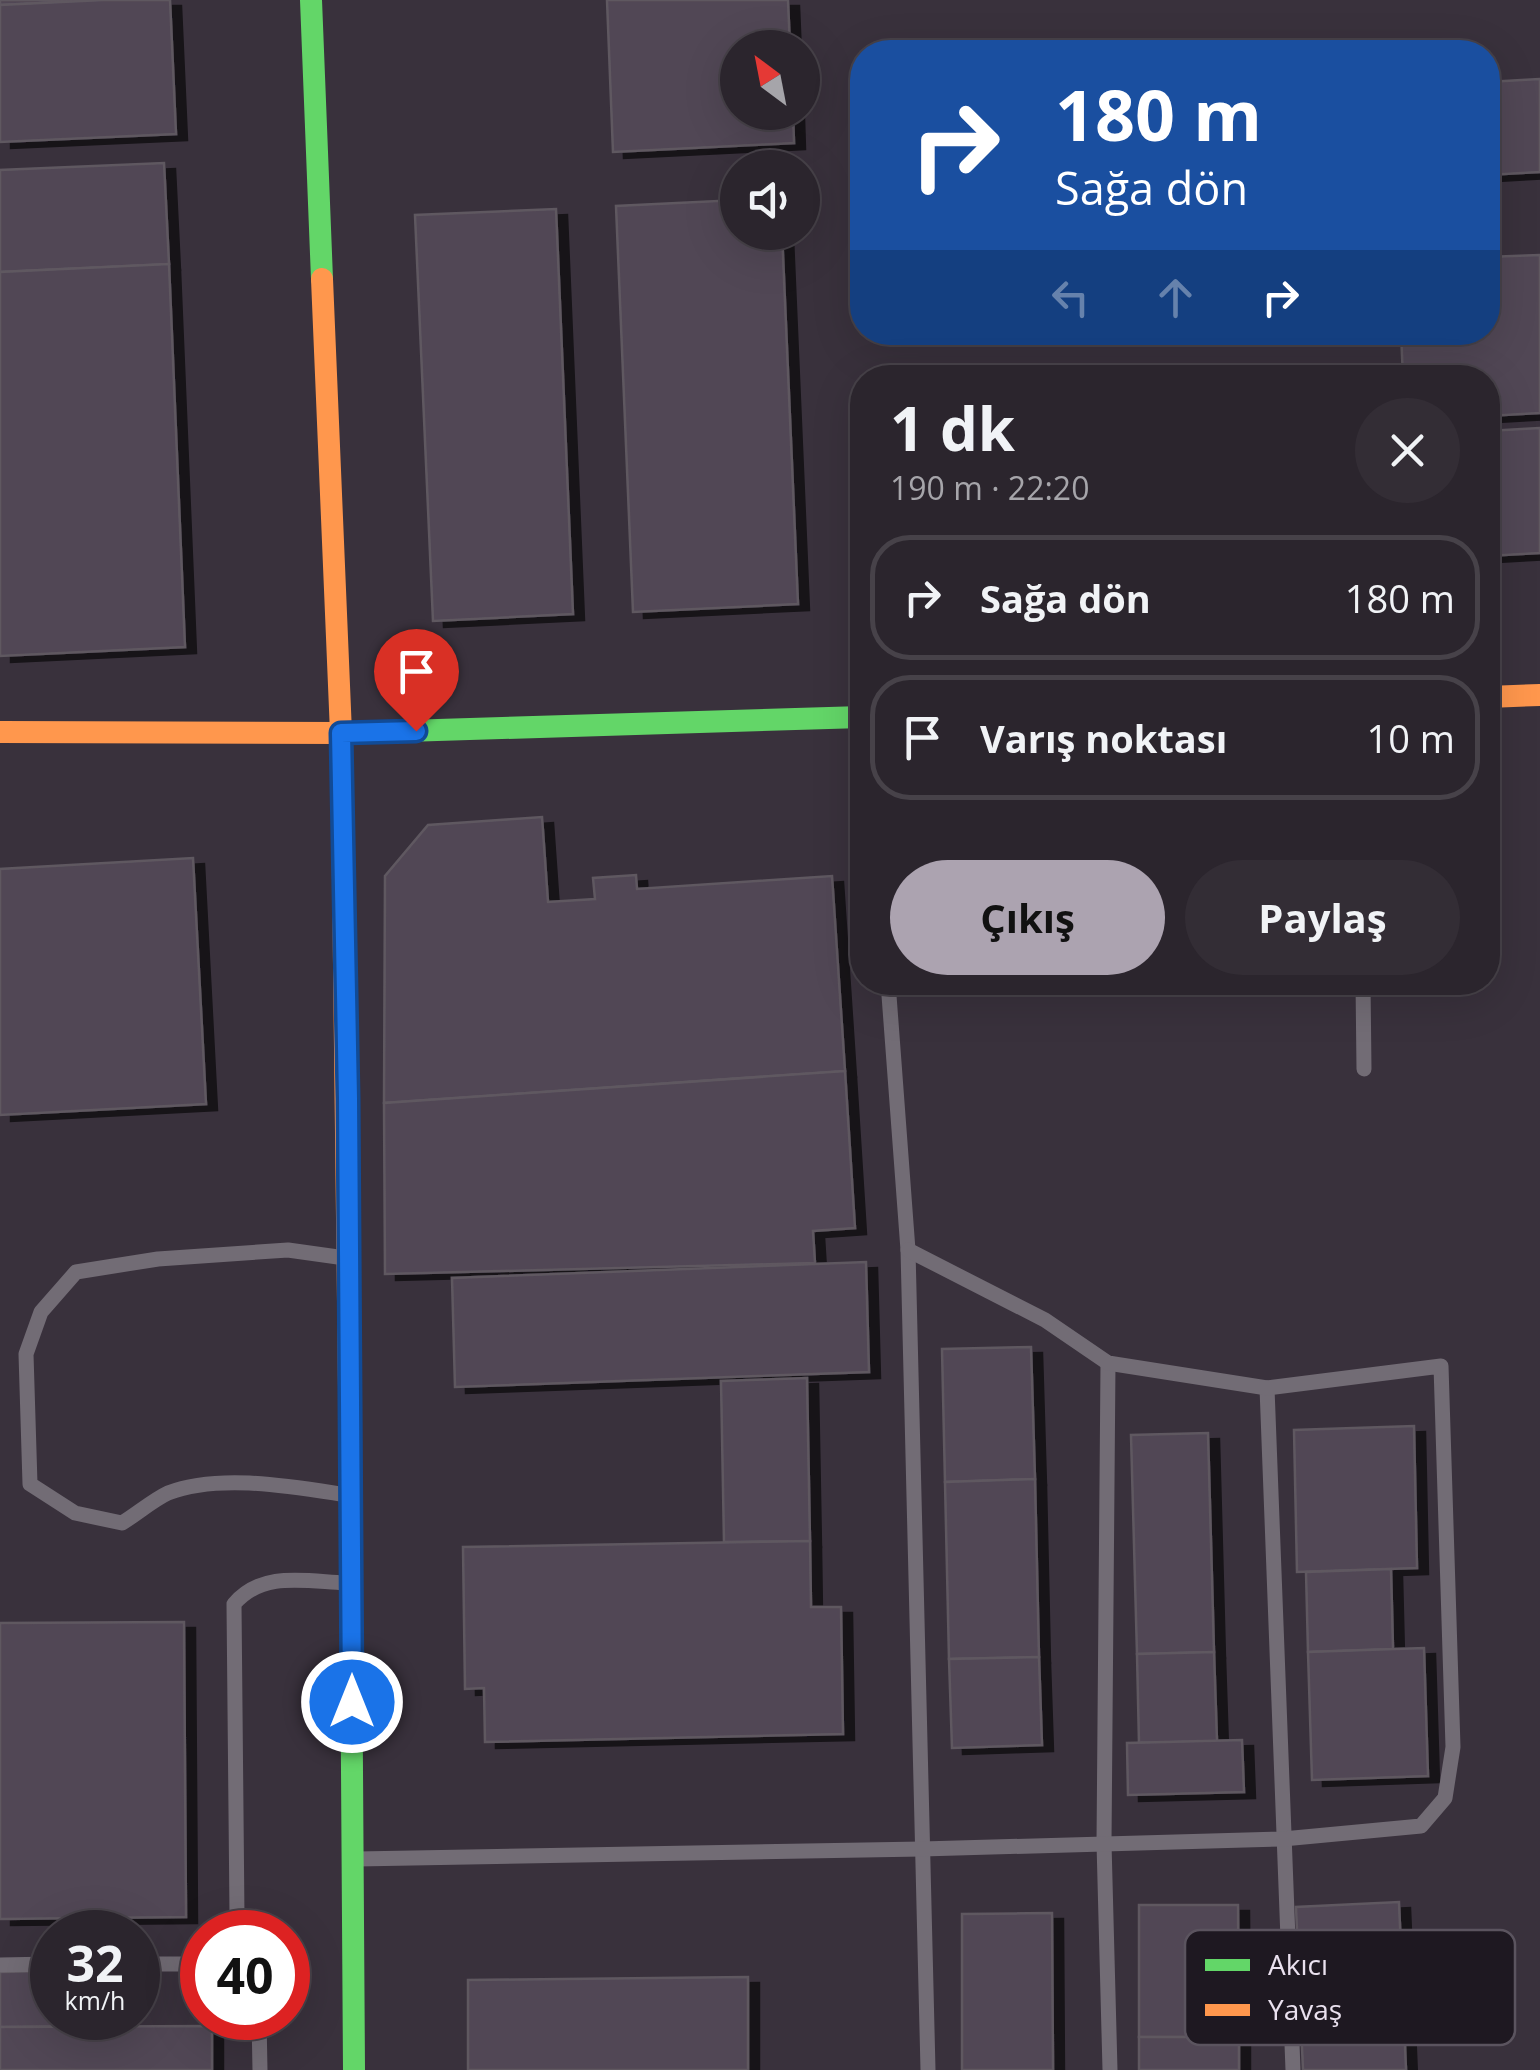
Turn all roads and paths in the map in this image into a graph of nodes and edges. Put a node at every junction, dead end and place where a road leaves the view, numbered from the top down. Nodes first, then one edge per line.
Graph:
1 (311, 0) edge
2 (1540, 695) edge
3 (1500, 697) edge
4 (850, 717) edge
5 (0, 732) edge
6 (341, 733) junction
7 (889, 995) edge
8 (1363, 995) edge
9 (1364, 1070) dead end
10 (908, 1250) junction
11 (349, 1259) junction
12 (1108, 1364) junction
13 (1267, 1388) junction
14 (350, 1495) junction
15 (351, 1584) junction
16 (1283, 1838) junction
17 (1104, 1842) junction
18 (922, 1849) junction
19 (353, 1860) junction
20 (237, 1910) edge
21 (1287, 1930) edge
22 (0, 1964) edge
23 (30, 1964) edge
24 (260, 2040) edge
25 (1292, 2045) edge
26 (260, 2070) edge
27 (354, 2070) edge
28 (928, 2070) edge
29 (1110, 2070) edge
30 (1293, 2070) edge

1 - 6 street
2 - 3 street
4 - 6 street
5 - 6 street
6 - 11 street
7 - 10 lane
8 - 9 lane
10 - 12 lane
10 - 18 lane
11 - 14 street
11 - 14 lane
12 - 13 lane
12 - 17 lane
13 - 16 lane
13 - 16 lane
14 - 15 street
15 - 19 street
15 - 20 lane
16 - 17 lane
16 - 21 lane
17 - 18 lane
17 - 29 lane
18 - 19 lane
18 - 28 lane
19 - 27 street
22 - 23 lane
24 - 26 lane
25 - 30 lane

